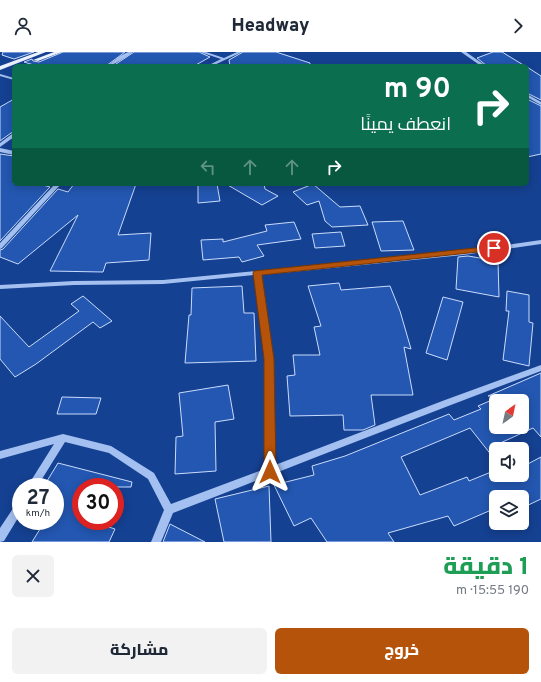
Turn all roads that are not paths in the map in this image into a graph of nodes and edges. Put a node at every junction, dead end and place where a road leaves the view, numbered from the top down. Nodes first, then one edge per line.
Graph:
1 (43, 52) edge
2 (59, 52) edge
3 (131, 52) edge
4 (202, 52) edge
5 (240, 52) edge
6 (463, 52) edge
7 (224, 59) junction
8 (27, 64) edge
9 (112, 64) edge
10 (213, 64) edge
11 (481, 64) edge
12 (0, 68) edge
13 (12, 70) edge
14 (0, 74) edge
15 (12, 78) edge
16 (529, 96) edge
17 (541, 104) edge
18 (12, 136) edge
19 (0, 145) edge
20 (0, 150) edge
21 (12, 153) edge
22 (56, 186) edge
23 (541, 242) edge
24 (0, 247) edge
25 (257, 273) junction
26 (0, 287) edge
27 (541, 368) edge
28 (63, 438) junction
29 (0, 454) edge
30 (270, 472) junction
31 (38, 478) edge
32 (169, 510) junction
33 (12, 518) edge
34 (0, 537) edge
35 (156, 542) edge

1 - 12 main road
2 - 8 main road
3 - 9 street
4 - 7 street
5 - 7 street
6 - 11 street
7 - 10 street
13 - 14 main road
14 - 15 street
16 - 17 street
18 - 19 street
20 - 21 street
22 - 24 street
23 - 25 street
25 - 26 street
25 - 30 street
27 - 30 street
28 - 29 street
28 - 31 street
28 - 32 street
30 - 32 street
32 - 35 street
33 - 34 street

